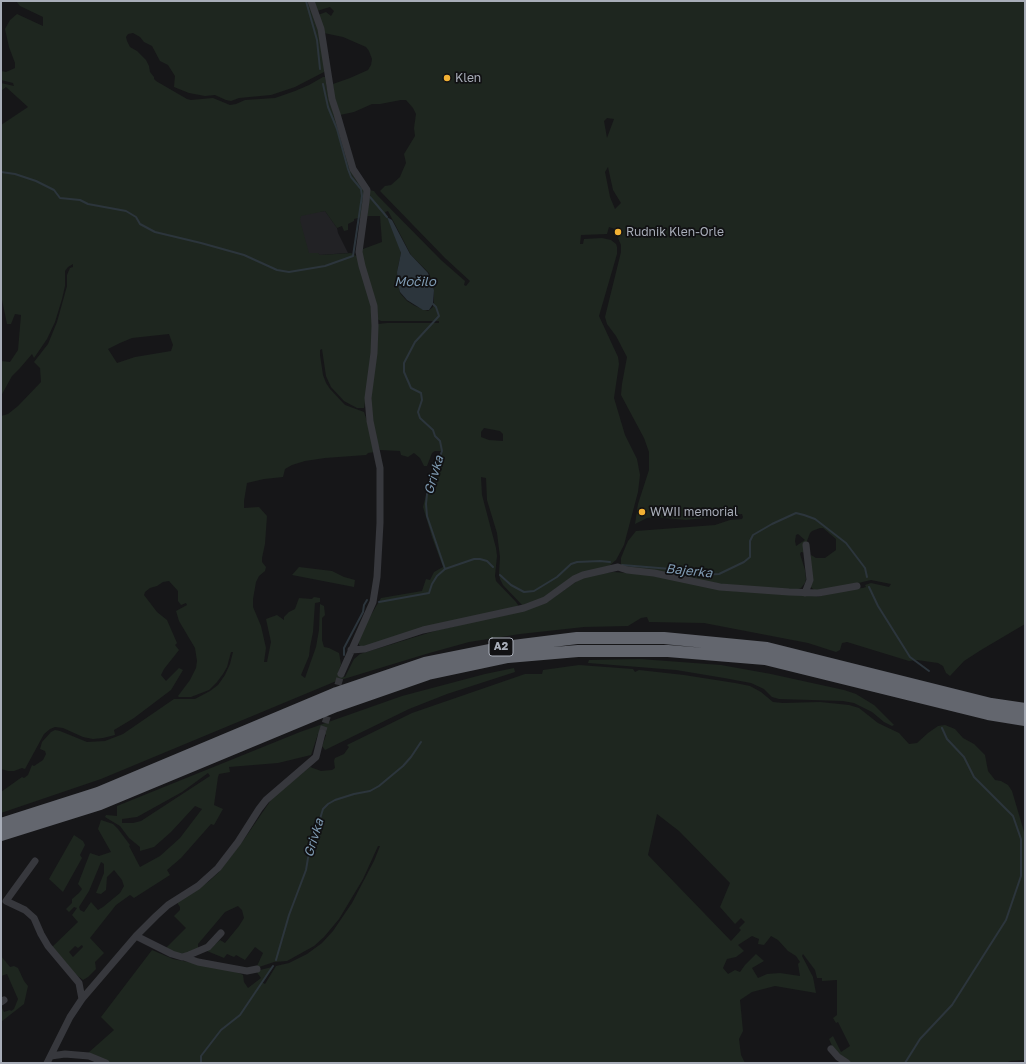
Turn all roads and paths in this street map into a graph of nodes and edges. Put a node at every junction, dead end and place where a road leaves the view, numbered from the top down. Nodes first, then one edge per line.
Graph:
1 (311, 1) edge
2 (806, 545) dead end
3 (857, 586) dead end
4 (805, 593) junction
5 (352, 650) junction
6 (341, 674) tunnel mouth
7 (1025, 709) edge
8 (1025, 720) edge
9 (322, 733) tunnel mouth
10 (1, 824) edge
11 (1, 835) edge
12 (35, 861) dead end
13 (3, 900) edge
14 (221, 933) dead end
15 (136, 936) junction
16 (182, 957) junction
17 (257, 969) dead end
18 (82, 999) junction
19 (831, 1049) dead end
20 (51, 1056) junction
21 (47, 1063) edge
22 (106, 1063) edge
23 (847, 1063) edge

1 - 5 street
2 - 4 street
3 - 4 street
4 - 5 street
5 - 6 street
7 - 10 highway, A2
8 - 11 highway, A2
9 - 15 street
12 - 13 street
13 - 18 street
14 - 16 street
15 - 16 street
15 - 18 street
16 - 17 street
18 - 20 street
19 - 23 street
20 - 21 street
20 - 22 street

